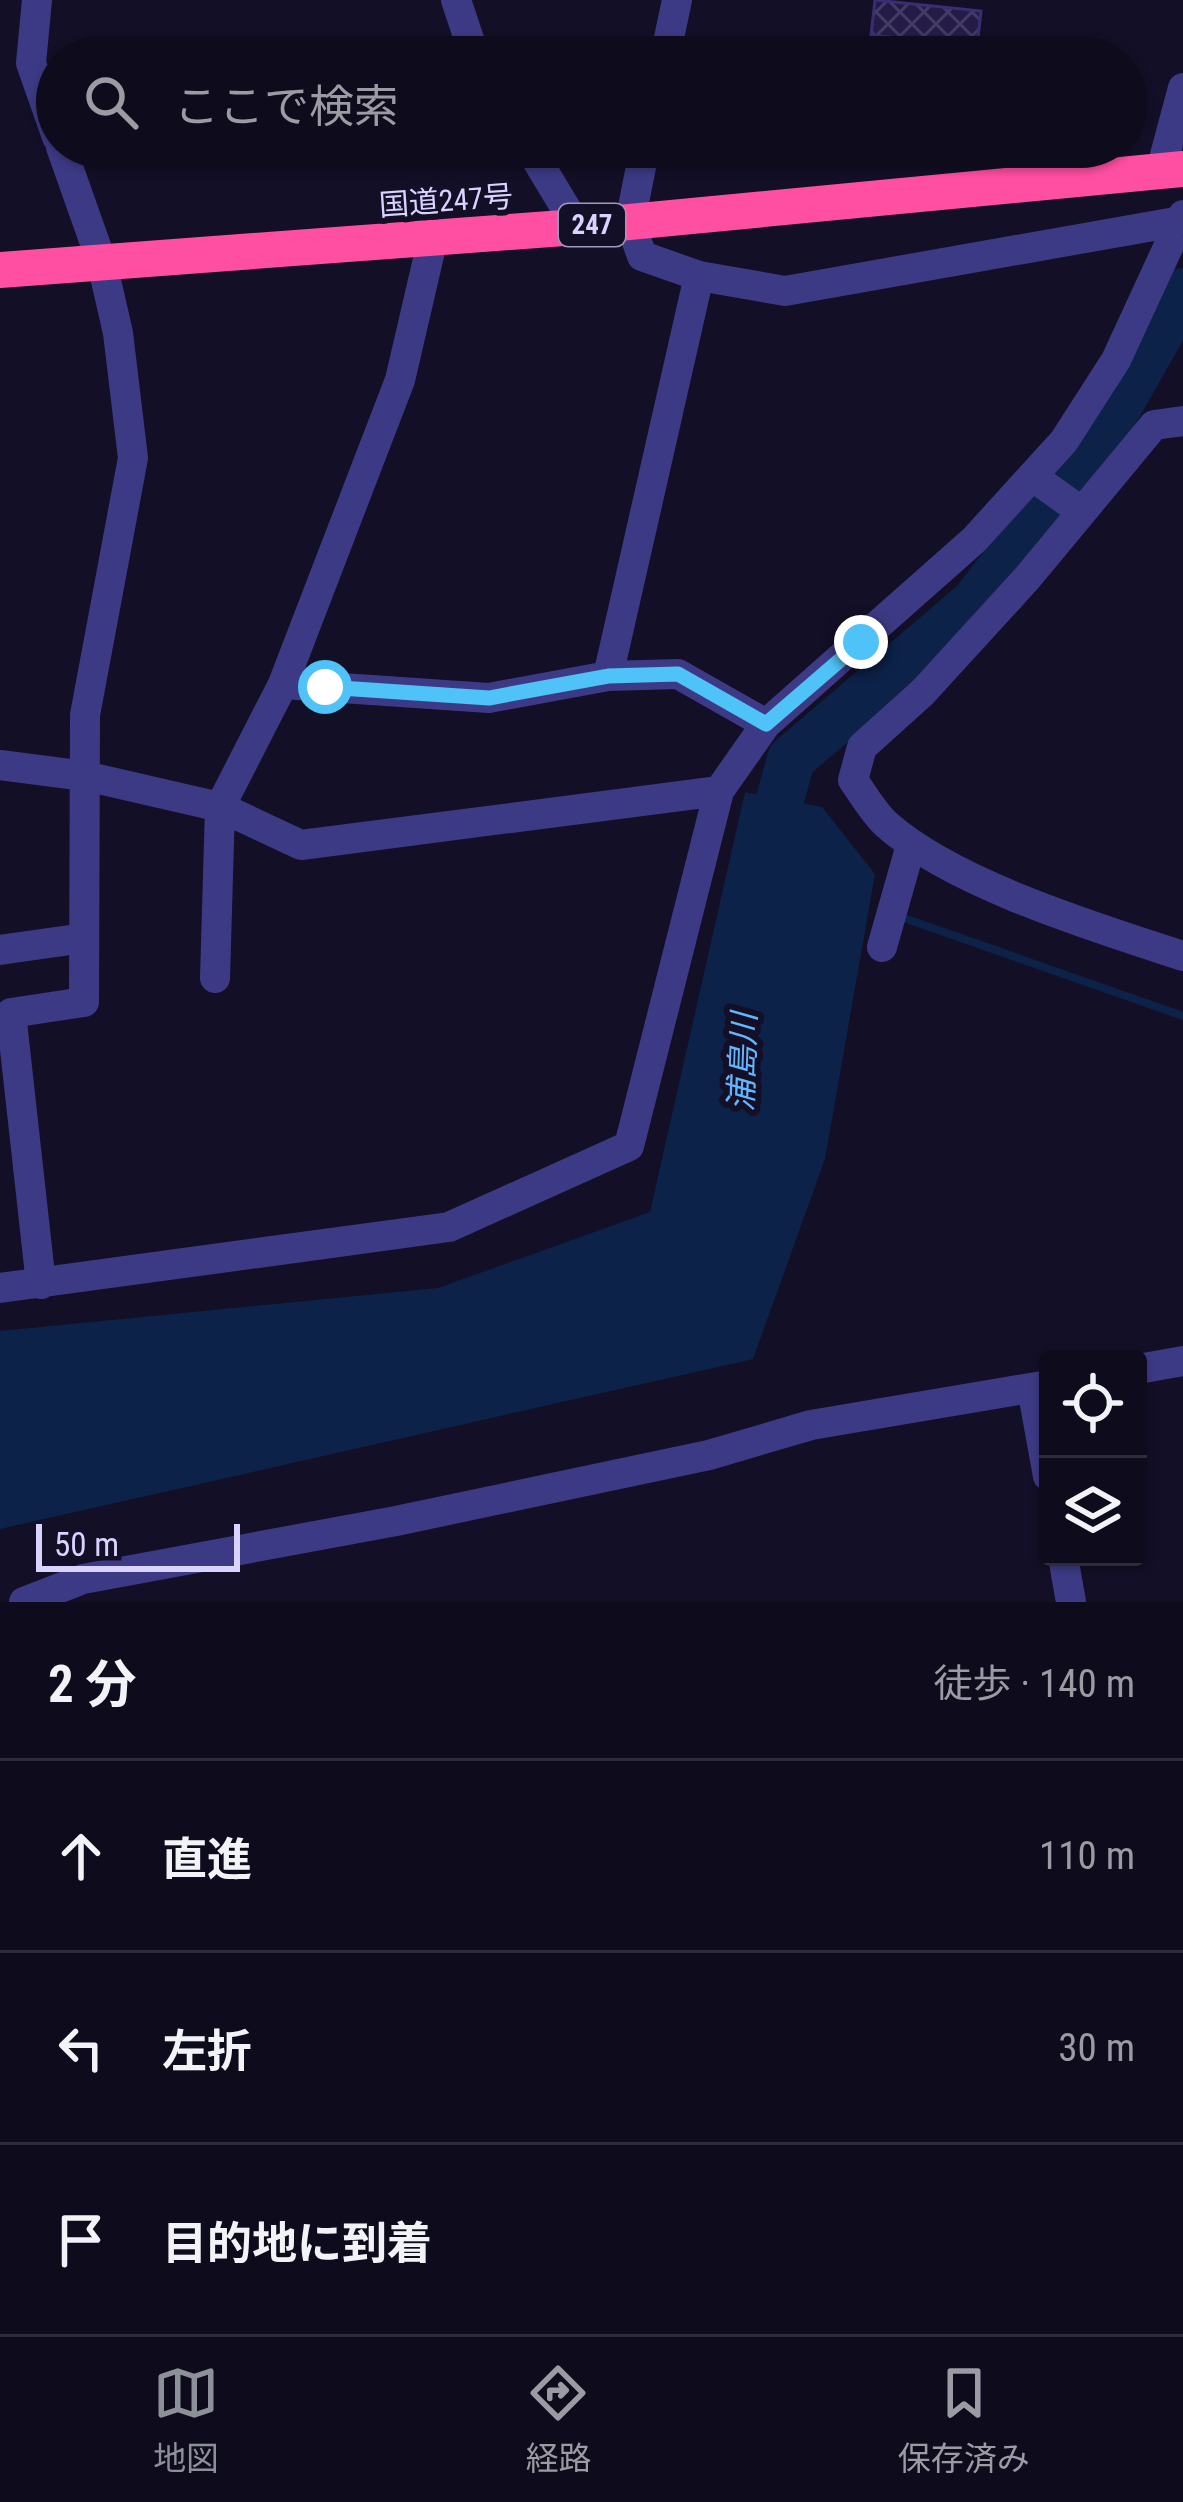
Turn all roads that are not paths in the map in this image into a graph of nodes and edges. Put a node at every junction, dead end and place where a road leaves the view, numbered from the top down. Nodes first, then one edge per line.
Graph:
1 (37, 0) edge
2 (456, 0) edge
3 (677, 0) edge
4 (468, 36) edge
5 (669, 36) edge
6 (36, 77) edge
7 (1183, 88) edge
8 (68, 168) edge
9 (542, 168) edge
10 (641, 168) edge
11 (1172, 170) edge
12 (1182, 218) edge
13 (629, 222) junction
14 (577, 227) junction
15 (433, 238) junction
16 (102, 263) junction
17 (0, 270) edge
18 (699, 276) junction
19 (1181, 416) edge
20 (1032, 476) junction
21 (1082, 512) junction
22 (608, 676) junction
23 (284, 684) junction
24 (766, 724) junction
25 (0, 765) edge
26 (85, 776) junction
27 (719, 791) junction
28 (220, 807) junction
29 (906, 854) junction
30 (84, 938) junction
31 (882, 947) dead end
32 (0, 950) edge
33 (1183, 956) edge
34 (215, 978) dead end
35 (41, 1284) junction
36 (0, 1288) edge
37 (1183, 1361) edge
38 (1147, 1367) edge
39 (1039, 1386) edge
40 (1065, 1566) edge
41 (24, 1602) edge
42 (1071, 1602) edge

1 - 6 street
2 - 4 street
3 - 5 street
7 - 11 street
8 - 16 street
9 - 14 street
10 - 13 street
11 - 13 highway, 国道247号 / 247
12 - 18 street
12 - 20 street
13 - 14 highway, 国道247号 / 247
13 - 18 street
14 - 15 highway, 国道247号 / 247
15 - 16 highway, 国道247号 / 247
15 - 23 street
16 - 17 highway, 国道247号 / 247
16 - 26 street
18 - 22 street
19 - 21 street
20 - 21 street
20 - 24 street
21 - 29 street
22 - 23 street
22 - 24 street
23 - 28 street
24 - 27 street
25 - 26 street
26 - 28 street
26 - 30 street
27 - 28 street
27 - 35 street
28 - 34 street
29 - 31 street
29 - 33 street
30 - 32 street
30 - 35 street
35 - 36 street
37 - 38 street
39 - 41 street
40 - 42 street

